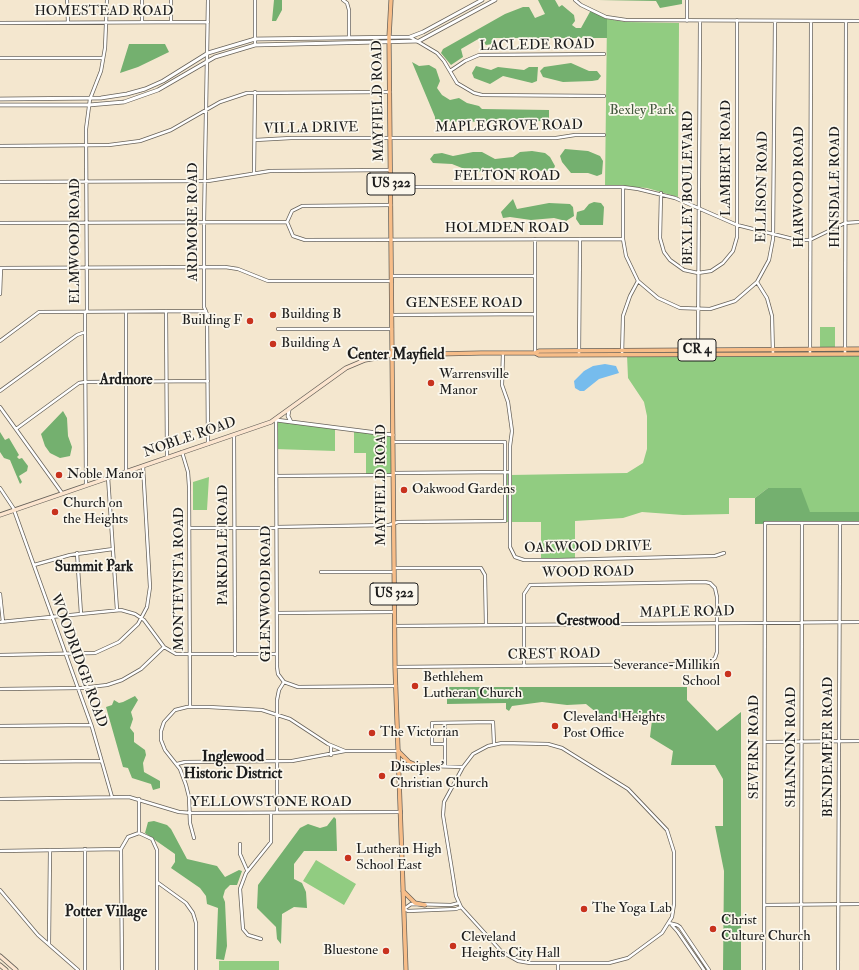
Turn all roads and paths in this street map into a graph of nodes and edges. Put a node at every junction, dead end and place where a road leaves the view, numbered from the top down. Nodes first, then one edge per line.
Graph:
1 (68, 0) edge
2 (107, 0) edge
3 (142, 0) edge
4 (171, 0) edge
5 (208, 0) edge
6 (255, 0) edge
7 (343, 0) edge
8 (391, 0) edge
9 (482, 0) edge
10 (495, 0) edge
11 (575, 0) edge
12 (687, 0) edge
13 (737, 20) junction
14 (687, 21) junction
15 (700, 21) junction
16 (775, 21) junction
17 (810, 21) junction
18 (846, 21) junction
19 (859, 21) edge
20 (0, 22) edge
21 (68, 22) junction
22 (106, 22) junction
23 (142, 22) junction
24 (171, 22) junction
25 (208, 22) junction
26 (349, 37) junction
27 (410, 37) junction
28 (389, 38) junction
29 (255, 39) junction
30 (419, 41) junction
31 (389, 42) junction
32 (256, 45) junction
33 (208, 53) junction
34 (604, 54) dead end
35 (0, 58) edge
36 (104, 58) junction
37 (207, 61) junction
38 (450, 71) junction
39 (255, 92) junction
40 (390, 92) junction
41 (604, 96) dead end
42 (90, 98) junction
43 (0, 99) edge
44 (0, 105) edge
45 (89, 105) junction
46 (206, 111) junction
47 (604, 135) dead end
48 (390, 138) junction
49 (255, 140) junction
50 (0, 146) edge
51 (86, 146) junction
52 (391, 170) junction
53 (254, 172) junction
54 (204, 181) junction
55 (0, 182) edge
56 (86, 182) junction
57 (391, 187) junction
58 (623, 187) junction
59 (661, 193) junction
60 (391, 205) junction
61 (699, 209) junction
62 (204, 222) junction
63 (287, 222) junction
64 (859, 222) edge
65 (0, 223) edge
66 (86, 223) junction
67 (845, 223) junction
68 (736, 225) junction
69 (774, 235) junction
70 (392, 239) junction
71 (535, 239) junction
72 (580, 239) junction
73 (623, 239) junction
74 (810, 240) junction
75 (87, 267) junction
76 (204, 267) junction
77 (1, 268) edge
78 (698, 273) junction
79 (392, 276) junction
80 (535, 276) junction
81 (392, 281) junction
82 (638, 281) junction
83 (757, 282) junction
84 (0, 294) edge
85 (698, 310) junction
86 (166, 311) junction
87 (206, 311) junction
88 (86, 312) junction
89 (126, 312) junction
90 (535, 314) junction
91 (393, 315) junction
92 (278, 329) dead end
93 (393, 329) junction
94 (85, 332) junction
95 (0, 340) edge
96 (859, 349) edge
97 (622, 352) junction
98 (698, 352) junction
99 (773, 352) junction
100 (810, 352) junction
101 (845, 352) junction
102 (502, 353) junction
103 (535, 353) junction
104 (579, 353) junction
105 (859, 354) edge
106 (393, 355) junction
107 (126, 381) junction
108 (167, 381) junction
109 (208, 381) junction
110 (85, 382) junction
111 (0, 391) edge
112 (0, 407) edge
113 (289, 410) junction
114 (276, 420) junction
115 (291, 422) junction
116 (16, 429) junction
117 (234, 435) junction
118 (393, 435) junction
119 (393, 442) junction
120 (208, 444) junction
121 (182, 452) junction
122 (167, 457) junction
123 (143, 465) junction
124 (126, 471) junction
125 (505, 472) junction
126 (510, 472) junction
127 (393, 474) junction
128 (276, 476) junction
129 (108, 477) junction
130 (86, 485) junction
131 (0, 488) edge
132 (62, 493) junction
133 (14, 509) junction
134 (0, 515) edge
135 (393, 523) junction
136 (802, 523) junction
137 (840, 523) junction
138 (859, 523) edge
139 (276, 527) junction
140 (189, 528) junction
141 (234, 528) junction
142 (113, 549) junction
143 (77, 553) junction
144 (724, 553) dead end
145 (34, 565) junction
146 (394, 570) junction
147 (321, 572) dead end
148 (0, 594) edge
149 (116, 610) junction
150 (394, 612) junction
151 (277, 613) junction
152 (81, 614) junction
153 (52, 617) junction
154 (142, 618) junction
155 (2, 622) edge
156 (802, 622) junction
157 (839, 622) junction
158 (859, 622) edge
159 (717, 623) junction
160 (765, 623) junction
161 (486, 625) junction
162 (524, 625) junction
163 (395, 626) junction
164 (164, 647) junction
165 (276, 654) junction
166 (0, 655) edge
167 (66, 655) junction
168 (190, 655) junction
169 (235, 655) junction
170 (524, 666) junction
171 (395, 667) junction
172 (284, 682) junction
173 (396, 686) junction
174 (0, 688) edge
175 (78, 688) junction
176 (190, 707) junction
177 (277, 714) junction
178 (445, 722) junction
179 (91, 725) junction
180 (0, 726) edge
181 (765, 742) junction
182 (802, 742) junction
183 (839, 742) junction
184 (859, 742) edge
185 (445, 744) junction
186 (494, 744) junction
187 (331, 746) junction
188 (345, 751) junction
189 (399, 752) junction
190 (331, 755) junction
191 (102, 760) junction
192 (0, 762) edge
193 (277, 762) junction
194 (177, 764) junction
195 (416, 765) junction
196 (430, 766) junction
197 (445, 766) junction
198 (400, 767) junction
199 (463, 767) junction
200 (112, 797) junction
201 (0, 799) edge
202 (139, 800) junction
203 (401, 812) junction
204 (190, 813) junction
205 (271, 813) junction
206 (277, 813) junction
207 (139, 833) junction
208 (194, 838) dead end
209 (240, 844) dead end
210 (85, 849) junction
211 (121, 849) junction
212 (50, 850) junction
213 (0, 851) edge
214 (247, 870) junction
215 (157, 882) junction
216 (0, 890) edge
217 (404, 891) junction
218 (459, 903) junction
219 (838, 904) junction
220 (859, 904) edge
221 (425, 905) junction
222 (434, 905) junction
223 (765, 905) junction
224 (801, 905) junction
225 (460, 907) junction
226 (404, 909) junction
227 (434, 909) junction
228 (670, 923) junction
229 (261, 939) dead end
230 (49, 945) junction
231 (1, 960) edge
232 (558, 963) junction
233 (6, 970) edge
234 (16, 970) edge
235 (78, 970) edge
236 (85, 970) edge
237 (122, 970) edge
238 (157, 970) edge
239 (196, 970) edge
240 (406, 970) edge
241 (558, 970) edge
242 (704, 970) edge
243 (709, 970) edge
244 (764, 970) edge
245 (801, 970) edge
246 (838, 970) edge

1 - 21 street
2 - 22 street, ELMWOOD ROAD
3 - 23 street
4 - 24 street
5 - 25 street, ARDMORE ROAD
6 - 29 street
7 - 26 street
8 - 28 main road, MAYFIELD ROAD / US 322
9 - 27 street
10 - 30 street
11 - 14 street
12 - 14 street
13 - 15 street
13 - 16 street
13 - 68 street, LAMBERT ROAD
14 - 15 street
15 - 61 street, BEXLEY BOULEVARD
16 - 17 street
16 - 69 street, ELLISON ROAD
17 - 18 street
17 - 74 street, HARWOOD ROAD
18 - 19 street
18 - 67 street, HINSDALE ROAD
20 - 21 street, HOMESTEAD ROAD
21 - 22 street, HOMESTEAD ROAD
22 - 23 street, HOMESTEAD ROAD
22 - 36 street, ELMWOOD ROAD
23 - 24 street, HOMESTEAD ROAD
24 - 25 street, HOMESTEAD ROAD
25 - 33 street, ARDMORE ROAD
26 - 28 street
26 - 29 street
27 - 28 street
27 - 30 street
28 - 31 main road, MAYFIELD ROAD / US 322
29 - 32 street
29 - 33 street
30 - 31 street
30 - 38 street
31 - 32 street
31 - 40 main road, MAYFIELD ROAD / US 322
32 - 37 street
33 - 37 street, ARDMORE ROAD
33 - 42 street
34 - 38 street, LACLEDE ROAD
35 - 36 street
36 - 42 street, ELMWOOD ROAD
37 - 45 street
37 - 46 street, ARDMORE ROAD
38 - 41 street
39 - 40 street
39 - 46 street
39 - 49 street
40 - 48 main road, MAYFIELD ROAD / US 322
42 - 43 street
42 - 45 street, ELMWOOD ROAD
44 - 45 street
45 - 51 street, ELMWOOD ROAD
46 - 51 street
46 - 54 street, ARDMORE ROAD
47 - 48 street, MAPLEGROVE ROAD
48 - 49 street, VILLA DRIVE
48 - 52 main road, MAYFIELD ROAD / US 322
49 - 53 street
50 - 51 street
51 - 56 street, ELMWOOD ROAD
52 - 53 street
52 - 57 main road, MAYFIELD ROAD / US 322
53 - 54 street
54 - 56 street
54 - 62 street, ARDMORE ROAD
55 - 56 street
56 - 66 street, ELMWOOD ROAD
57 - 58 street, FELTON ROAD
57 - 60 main road, MAYFIELD ROAD / US 322
58 - 59 street, FELTON ROAD
58 - 73 street, ELLISON ROAD
59 - 61 street, FELTON ROAD
59 - 78 street
60 - 63 street
60 - 70 main road, MAYFIELD ROAD / US 322
61 - 68 street, FELTON ROAD
61 - 78 street, BEXLEY BOULEVARD
62 - 63 street
62 - 66 street
62 - 76 street, ARDMORE ROAD
63 - 70 street, HOLMDEN ROAD
64 - 67 street
65 - 66 street
66 - 75 street, ELMWOOD ROAD
67 - 74 street
67 - 101 street, HINSDALE ROAD
68 - 69 street, FELTON ROAD
68 - 78 street, LAMBERT ROAD
69 - 74 street, FELTON ROAD
69 - 83 street, ELLISON ROAD
70 - 71 street, HOLMDEN ROAD
70 - 79 main road, MAYFIELD ROAD / US 322
71 - 72 street, HOLMDEN ROAD
71 - 80 street
72 - 73 street, HOLMDEN ROAD
72 - 104 street
73 - 82 street, ELLISON ROAD
74 - 100 street, HARWOOD ROAD
75 - 76 street
75 - 77 street
75 - 88 street, ELMWOOD ROAD
76 - 81 street
76 - 87 street, ARDMORE ROAD
77 - 84 street
78 - 85 street, BEXLEY BOULEVARD
79 - 80 street
79 - 81 main road, MAYFIELD ROAD / US 322
80 - 90 street
81 - 91 main road, MAYFIELD ROAD / US 322
82 - 85 street, ELLISON ROAD
82 - 97 street
83 - 85 street, ELLISON ROAD
83 - 99 street
85 - 98 street, BEXLEY BOULEVARD
86 - 87 street
86 - 89 street
86 - 108 street
87 - 109 street, ARDMORE ROAD
88 - 89 street
88 - 94 street, ELMWOOD ROAD
88 - 95 street
89 - 107 street
90 - 91 street, GENESEE ROAD
90 - 103 street
91 - 93 main road, MAYFIELD ROAD / US 322
92 - 93 street
93 - 106 main road, MAYFIELD ROAD / US 322
94 - 110 street, ELMWOOD ROAD
94 - 111 street
96 - 101 main road, CR 4
97 - 98 main road, CR 4
97 - 104 main road, CR 4
98 - 99 main road, CR 4
99 - 100 main road, CR 4
100 - 101 main road, CR 4
101 - 105 main road, CR 4
102 - 103 main road, CR 4
102 - 106 main road, CR 4
102 - 126 street, OAKWOOD DRIVE
103 - 104 main road, CR 4
106 - 113 main road
106 - 118 main road, MAYFIELD ROAD / US 322
107 - 108 street
107 - 110 street
107 - 124 street
108 - 109 street
108 - 122 street
109 - 120 street, ARDMORE ROAD
110 - 116 street
110 - 130 street, ELMWOOD ROAD
112 - 116 street
113 - 114 main road
113 - 115 street
114 - 115 street, NOBLE ROAD
114 - 117 main road, NOBLE ROAD
114 - 128 street, GLENWOOD ROAD
115 - 118 street, NOBLE ROAD
116 - 132 street
117 - 120 main road, NOBLE ROAD
117 - 141 street, PARKDALE ROAD
118 - 119 main road, MAYFIELD ROAD / US 322
119 - 125 street
119 - 127 main road, MAYFIELD ROAD / US 322
120 - 121 main road, NOBLE ROAD
121 - 122 main road, NOBLE ROAD
121 - 140 street, MONTEVISTA ROAD
122 - 123 main road, NOBLE ROAD
123 - 124 main road, NOBLE ROAD
123 - 154 street
124 - 129 main road, NOBLE ROAD
125 - 126 street
125 - 127 street
125 - 135 street
126 - 144 street, OAKWOOD DRIVE
127 - 128 street
127 - 135 main road, MAYFIELD ROAD / US 322
128 - 139 street, GLENWOOD ROAD
129 - 130 main road, NOBLE ROAD
129 - 142 street
130 - 132 main road, NOBLE ROAD
131 - 133 street, WOODRIDGE ROAD
132 - 133 main road, NOBLE ROAD
133 - 134 main road, NOBLE ROAD
133 - 145 street, WOODRIDGE ROAD
135 - 139 street
135 - 146 main road, MAYFIELD ROAD / US 322
136 - 137 street
136 - 156 street, SHANNON ROAD
136 - 160 street, SEVERN ROAD
137 - 138 street
137 - 157 street, BENDEMEER ROAD
139 - 141 street
139 - 151 street, GLENWOOD ROAD
140 - 141 street
140 - 168 street, MONTEVISTA ROAD
141 - 169 street, PARKDALE ROAD
142 - 143 street
142 - 149 street
143 - 145 street
143 - 152 street
145 - 153 street, WOODRIDGE ROAD
146 - 147 street
146 - 150 main road, MAYFIELD ROAD / US 322
146 - 161 street
148 - 155 street
149 - 152 street
149 - 154 street
150 - 151 street
150 - 163 main road, MAYFIELD ROAD / US 322
151 - 165 street, GLENWOOD ROAD
152 - 153 street
153 - 155 street
153 - 167 street, WOODRIDGE ROAD
154 - 164 street
154 - 167 street
156 - 157 street, MAPLE ROAD
156 - 160 street, MAPLE ROAD
156 - 182 street, SHANNON ROAD
157 - 158 street, MAPLE ROAD
157 - 183 street, BENDEMEER ROAD
159 - 160 street, MAPLE ROAD
159 - 162 street, MAPLE ROAD
159 - 162 street, WOOD ROAD
159 - 170 street, CREST ROAD
160 - 181 street, SEVERN ROAD
161 - 162 street, MAPLE ROAD
161 - 163 street, MAPLE ROAD
162 - 170 street, WOOD ROAD
163 - 171 main road, MAYFIELD ROAD / US 322
164 - 168 street
164 - 175 street
165 - 169 street
165 - 172 street, GLENWOOD ROAD
166 - 167 street
167 - 175 street, WOODRIDGE ROAD
168 - 169 street
168 - 176 street, MONTEVISTA ROAD
170 - 171 street, CREST ROAD
171 - 173 main road, MAYFIELD ROAD / US 322
172 - 173 street
172 - 177 street
173 - 189 main road, MAYFIELD ROAD / US 322
174 - 175 street
175 - 179 street, WOODRIDGE ROAD
176 - 177 street
176 - 194 street
177 - 187 street
177 - 193 street
178 - 185 street
178 - 185 street
178 - 186 street
179 - 180 street
179 - 191 street, WOODRIDGE ROAD
181 - 182 street
181 - 223 street, SEVERN ROAD
182 - 183 street
182 - 224 street, SHANNON ROAD
183 - 184 street
183 - 219 street, BENDEMEER ROAD
185 - 197 street
186 - 199 street
186 - 228 street
187 - 188 street
187 - 190 street
188 - 189 street
188 - 190 street
189 - 195 main road
189 - 198 main road, MAYFIELD ROAD / US 322
190 - 193 street
191 - 192 street
191 - 200 street, WOODRIDGE ROAD
193 - 194 street
193 - 206 street
194 - 204 street
195 - 196 street
195 - 198 street
196 - 197 street
196 - 198 street
197 - 199 street
198 - 203 main road, MAYFIELD ROAD / US 322
199 - 218 street
200 - 201 street, YELLOWSTONE ROAD
200 - 202 street, YELLOWSTONE ROAD
202 - 204 street, YELLOWSTONE ROAD
202 - 207 street
203 - 206 street, YELLOWSTONE ROAD
203 - 217 main road, MAYFIELD ROAD / US 322
204 - 205 street, YELLOWSTONE ROAD
204 - 208 street
205 - 206 street, YELLOWSTONE ROAD
205 - 214 street
207 - 211 street
207 - 215 street
209 - 214 street
210 - 211 street
210 - 212 street
210 - 236 street
211 - 237 street
212 - 213 street
212 - 230 street
214 - 229 street
215 - 238 street
215 - 239 street
216 - 230 street
217 - 221 main road
217 - 226 main road, MAYFIELD ROAD / US 322
218 - 222 street
218 - 225 street
219 - 220 street
219 - 224 street
219 - 246 street, BENDEMEER ROAD
221 - 222 street
221 - 226 street
222 - 227 street
223 - 224 street
223 - 244 street, SEVERN ROAD
224 - 245 street, SHANNON ROAD
225 - 227 street
225 - 232 street
226 - 227 street
226 - 240 main road, MAYFIELD ROAD / US 322
228 - 232 street
228 - 242 street
228 - 243 street
230 - 235 street
231 - 233 main road
231 - 234 main road
232 - 241 street

